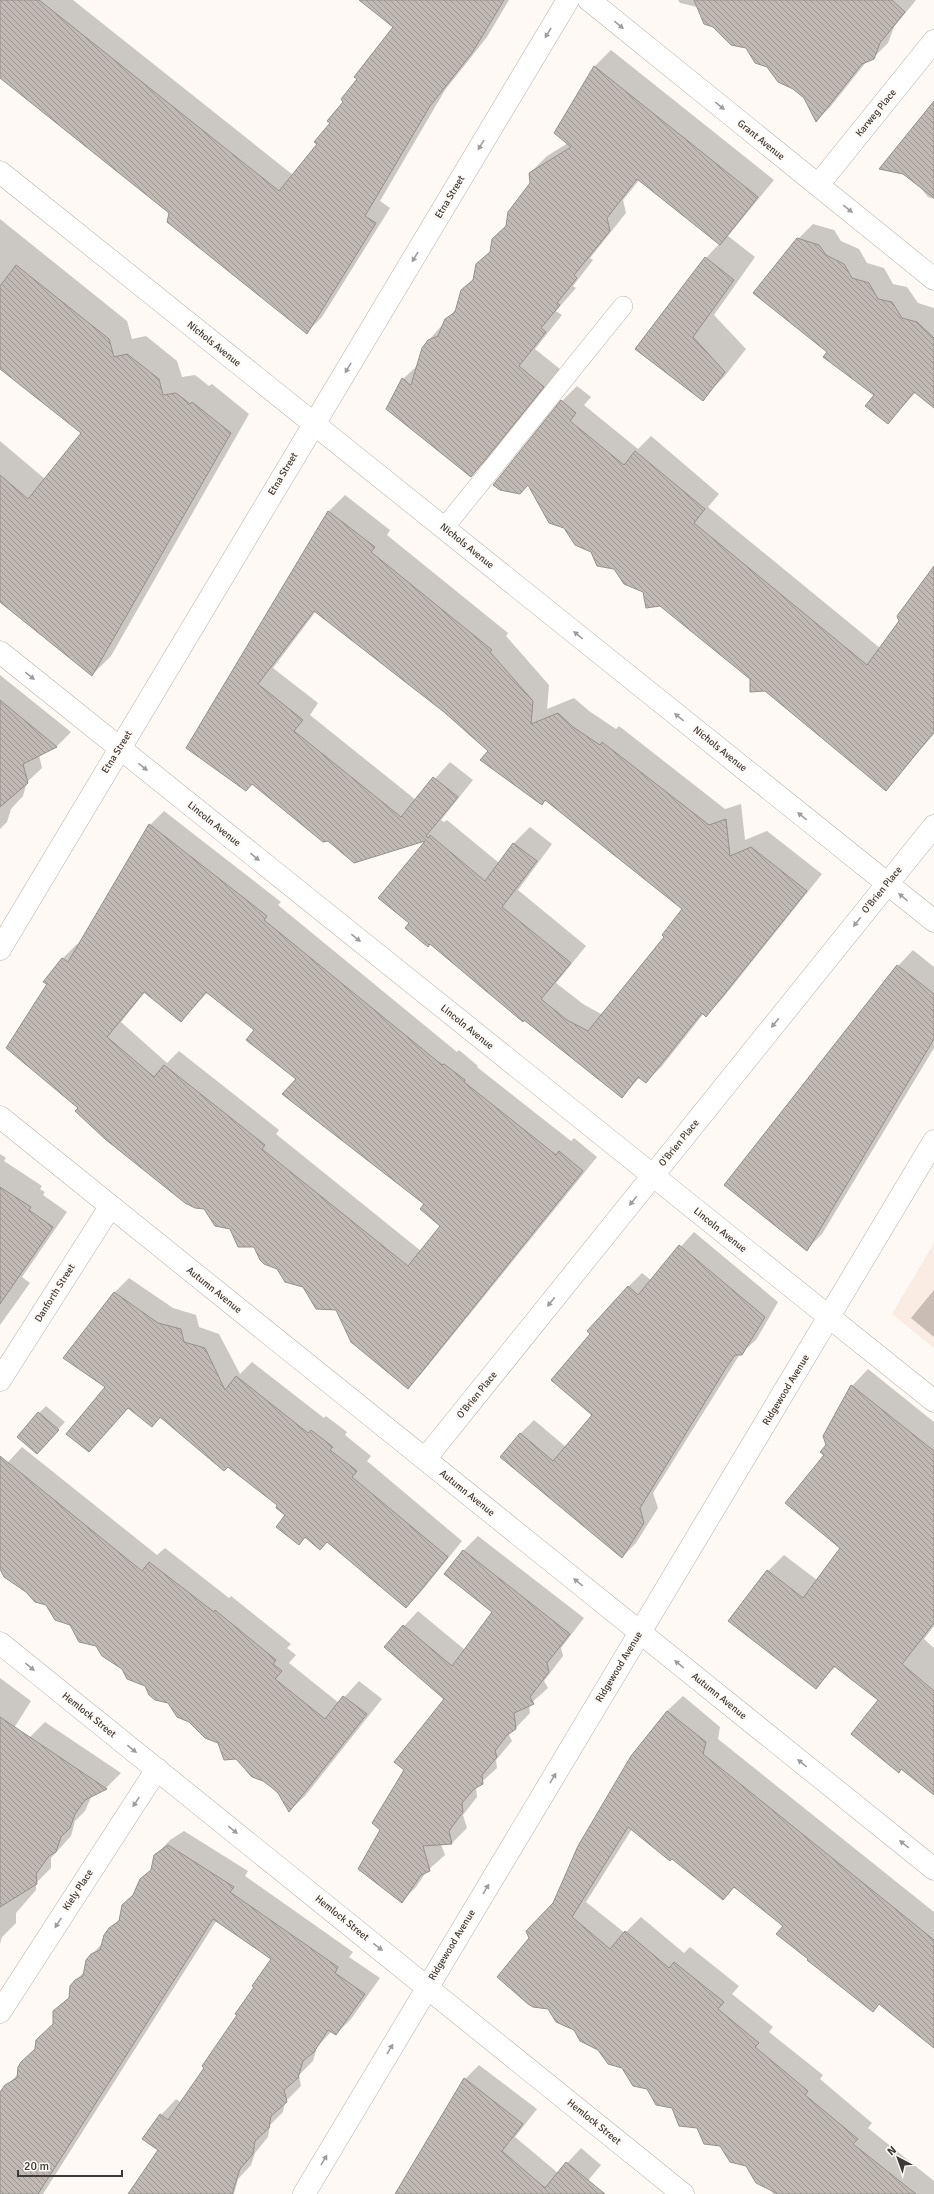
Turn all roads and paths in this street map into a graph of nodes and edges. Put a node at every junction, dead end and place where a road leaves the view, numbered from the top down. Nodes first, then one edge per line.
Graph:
1 (568, 0) edge
2 (589, 0) edge
3 (934, 41) edge
4 (0, 172) edge
5 (818, 185) junction
6 (934, 279) edge
7 (623, 306) dead end
8 (314, 423) junction
9 (444, 528) junction
10 (0, 652) edge
11 (120, 748) junction
12 (934, 826) edge
13 (887, 884) junction
14 (934, 922) edge
15 (0, 949) edge
16 (0, 1117) edge
17 (934, 1141) edge
18 (653, 1176) junction
19 (110, 1207) junction
20 (829, 1317) junction
21 (0, 1380) edge
22 (934, 1401) edge
23 (425, 1459) junction
24 (640, 1633) junction
25 (0, 1643) edge
26 (157, 1769) junction
27 (934, 1869) edge
28 (428, 1986) junction
29 (0, 2012) edge
30 (304, 2194) edge
31 (683, 2194) edge

1 -> 8 street, Etna Street
2 -> 5 street, Grant Avenue
3 - 5 street, Karweg Place
4 - 8 street, Nichols Avenue
5 -> 6 street, Grant Avenue
7 - 9 lane
8 - 9 street, Nichols Avenue
8 - 11 street, Etna Street
13 -> 9 street, Nichols Avenue
10 -> 11 street, Lincoln Avenue
11 - 15 street, Etna Street
11 -> 18 street, Lincoln Avenue
12 - 13 street, O'Brien Place
14 -> 13 street, Nichols Avenue
13 -> 18 street, O'Brien Place
16 - 19 street, Autumn Avenue
17 - 20 street, Ridgewood Avenue
18 - 20 street, Lincoln Avenue
18 -> 23 street, O'Brien Place
19 - 21 street, Danforth Street
19 - 23 street, Autumn Avenue
20 - 22 street, Lincoln Avenue
20 - 24 street, Ridgewood Avenue
24 -> 23 street, Autumn Avenue
27 -> 24 street, Autumn Avenue
28 -> 24 street, Ridgewood Avenue
25 -> 26 street, Hemlock Street
26 -> 28 street, Hemlock Street
26 -> 29 street, Kiely Place
30 -> 28 street, Ridgewood Avenue
28 - 31 street, Hemlock Street

